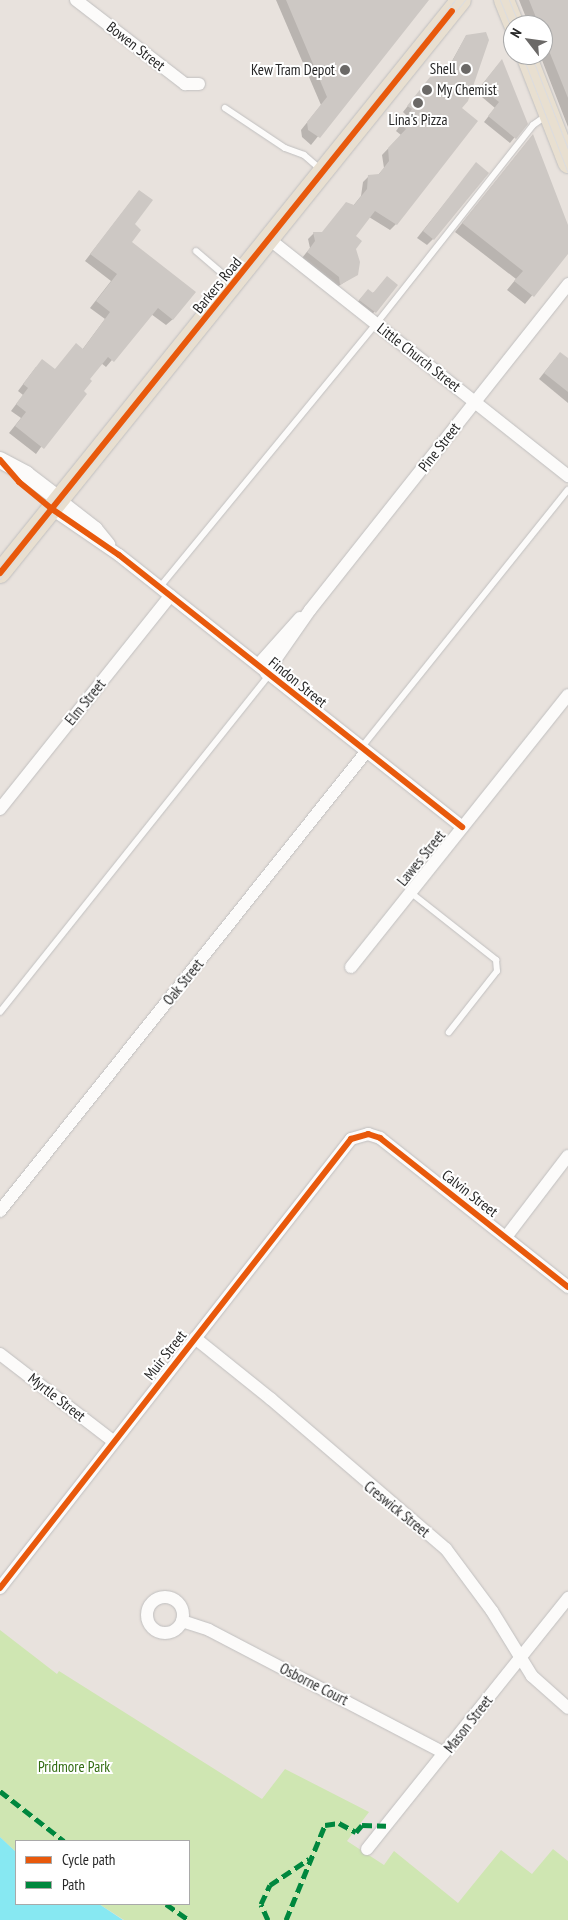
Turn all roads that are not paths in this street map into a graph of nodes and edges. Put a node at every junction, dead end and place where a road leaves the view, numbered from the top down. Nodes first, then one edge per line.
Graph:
1 (76, 0) edge
2 (461, 0) edge
3 (504, 0) edge
4 (510, 15) edge
5 (530, 65) edge
6 (199, 84) dead end
7 (225, 108) dead end
8 (549, 114) junction
9 (568, 163) edge
10 (324, 172) junction
11 (270, 239) junction
12 (196, 252) dead end
13 (234, 283) junction
14 (568, 284) edge
15 (376, 324) junction
16 (474, 402) junction
17 (0, 460) edge
18 (568, 476) edge
19 (568, 490) edge
20 (56, 505) junction
21 (0, 573) edge
22 (160, 588) junction
23 (170, 596) junction
24 (264, 671) junction
25 (568, 695) edge
26 (364, 750) junction
27 (0, 809) edge
28 (462, 827) junction
29 (410, 892) junction
30 (351, 967) dead end
31 (0, 1012) edge
32 (449, 1032) dead end
33 (350, 1139) joint
34 (568, 1156) edge
35 (0, 1211) edge
36 (506, 1237) junction
37 (568, 1287) edge
38 (194, 1338) junction
39 (0, 1354) edge
40 (113, 1441) junction
41 (0, 1588) edge
42 (568, 1598) edge
43 (182, 1621) dead end
44 (520, 1657) junction
45 (568, 1708) edge
46 (444, 1753) junction
47 (367, 1849) dead end

1 - 6 street, Bowen Street
2 - 10 main road, Barkers Road
3 - 4 main road
5 - 8 main road
7 - 10 lane
8 - 9 main road
8 - 15 lane
10 - 11 main road, Barkers Road
11 - 13 main road, Barkers Road
11 - 15 street, Little Church Street
12 - 13 lane
13 - 20 main road, Barkers Road
14 - 16 street, Pine Street
15 - 16 street, Little Church Street
15 - 22 lane
16 - 18 street, Little Church Street
16 - 24 street, Pine Street
17 - 20 street
19 - 26 lane
20 - 21 main road, Barkers Road
20 - 22 street, Findon Street
22 - 23 street, Findon Street
23 - 24 street, Findon Street
23 - 27 street, Elm Street
24 - 26 street, Findon Street
24 - 31 lane
25 - 28 street, Lawes Street
26 - 28 street, Findon Street
26 - 35 street, Oak Street
28 - 29 street, Lawes Street
29 - 30 street, Lawes Street
29 - 32 lane
33 - 36 street, Calvin Street
33 - 38 street, Muir Street
34 - 36 street
36 - 37 street, Calvin Street
38 - 40 street, Muir Street
38 - 44 street, Creswick Street
39 - 40 street, Myrtle Street
40 - 41 street, Muir Street
42 - 44 street, Mason Street
43 - 46 street, Osborne Court
44 - 45 street, Creswick Street
44 - 46 street, Mason Street
46 - 47 street, Mason Street

